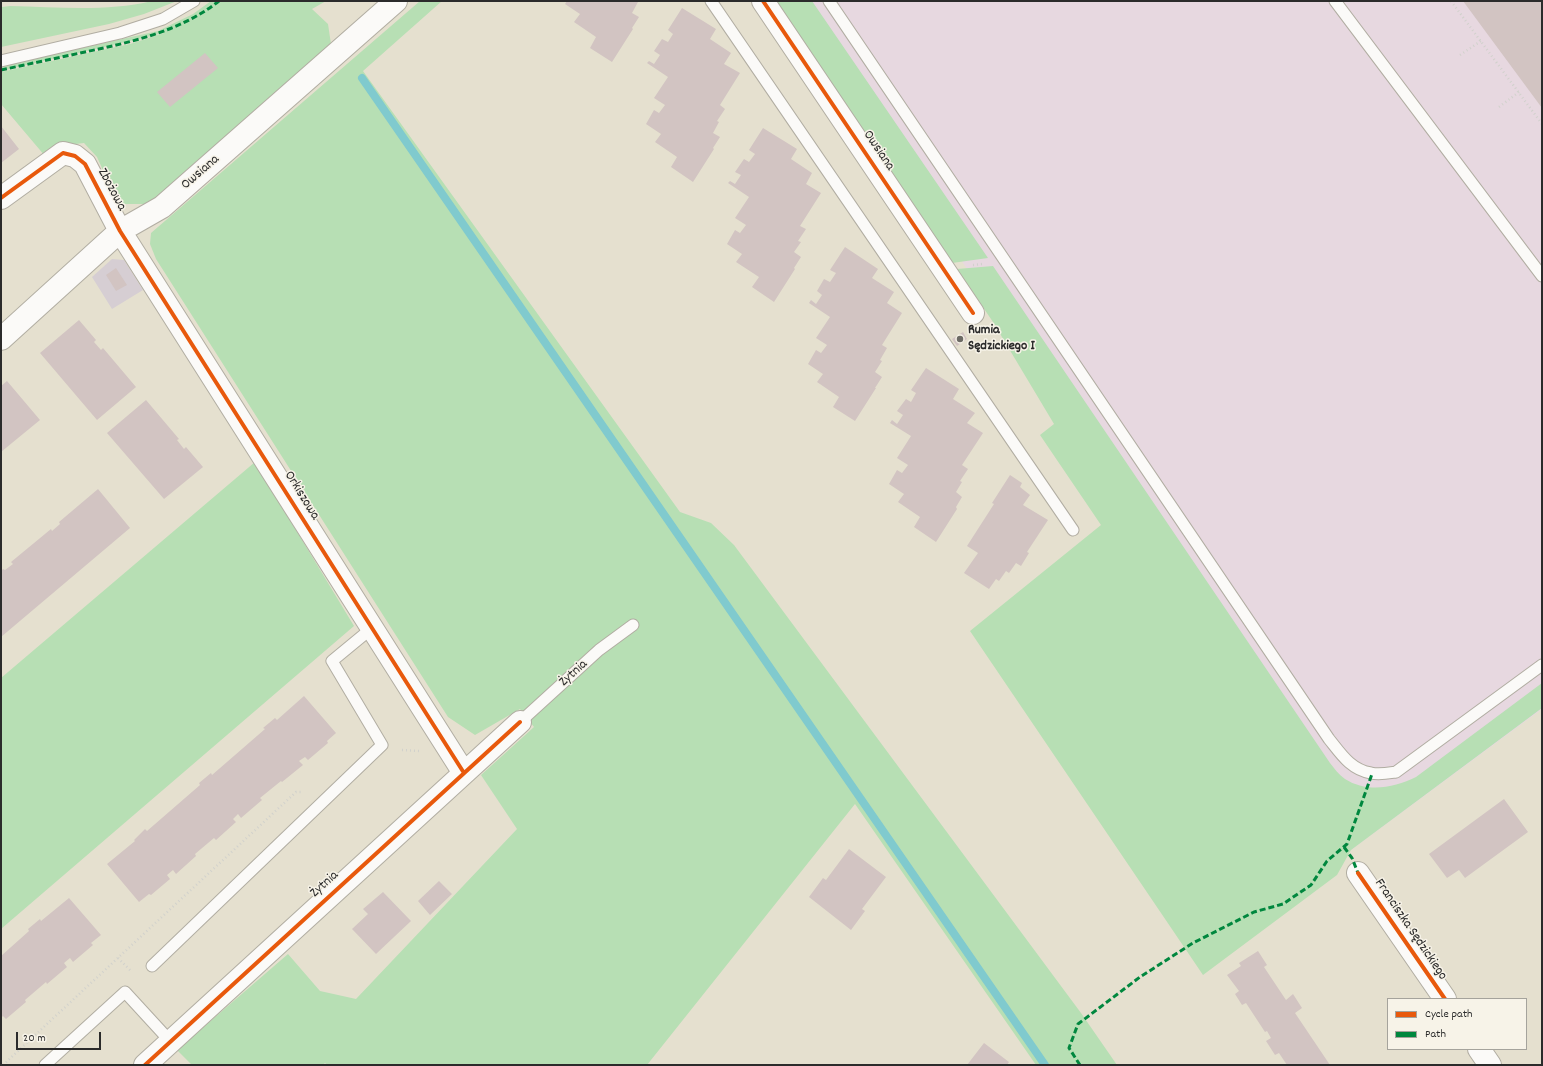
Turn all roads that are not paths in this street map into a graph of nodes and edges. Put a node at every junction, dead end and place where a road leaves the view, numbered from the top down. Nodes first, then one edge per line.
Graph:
1 (194, 1) edge
2 (396, 1) edge
3 (711, 1) edge
4 (763, 1) edge
5 (829, 1) edge
6 (1335, 1) edge
7 (1, 61) edge
8 (1, 198) edge
9 (120, 231) junction
10 (1542, 276) edge
11 (973, 313) dead end
12 (1, 338) edge
13 (1072, 530) dead end
14 (633, 625) dead end
15 (372, 628) junction
16 (1542, 665) edge
17 (520, 722) joint
18 (464, 773) junction
19 (1358, 873) dead end
20 (152, 966) dead end
21 (1444, 998) edge
22 (170, 1041) junction
23 (1480, 1050) edge
24 (45, 1065) edge
25 (145, 1065) edge
26 (1490, 1065) edge

1 - 7 lane
2 - 9 street, Owsiana
3 - 13 lane
4 - 11 street, Owsiana
5 - 16 lane
6 - 10 lane
8 - 9 street, Zbożowa
9 - 12 street, Owsiana
9 - 15 street, Orkiszowa
14 - 17 lane, Żytnia
15 - 18 street, Orkiszowa
15 - 20 lane
17 - 18 street, Żytnia
18 - 22 street, Żytnia
19 - 21 street, Franciszka Sędzickiego
22 - 24 lane
22 - 25 street, Żytnia
23 - 26 street

